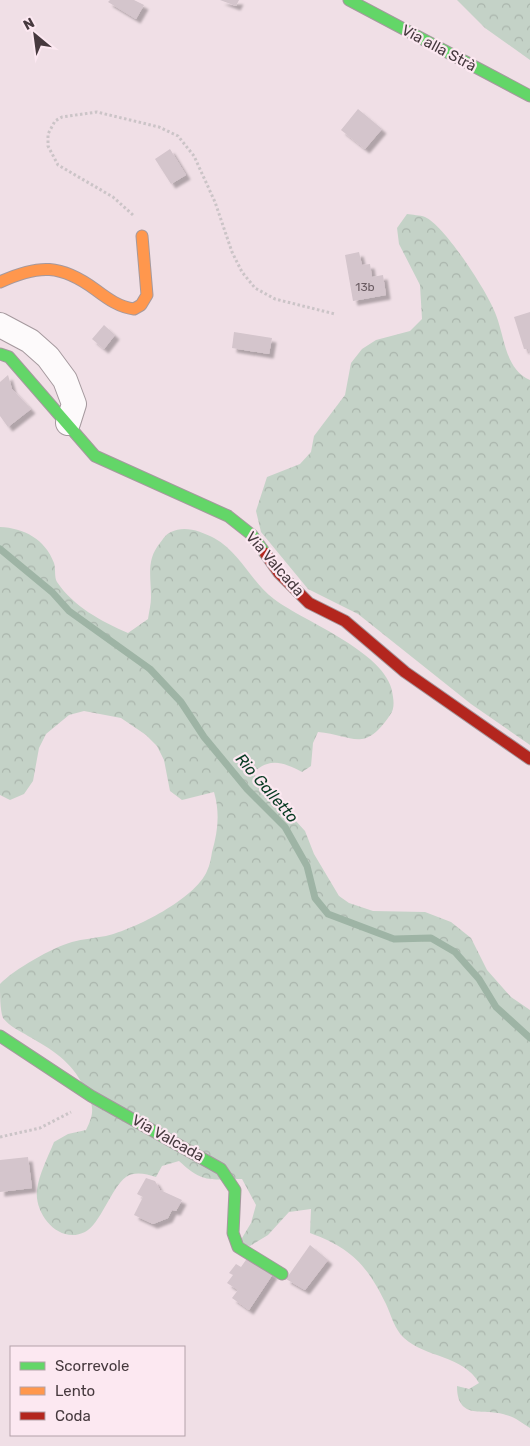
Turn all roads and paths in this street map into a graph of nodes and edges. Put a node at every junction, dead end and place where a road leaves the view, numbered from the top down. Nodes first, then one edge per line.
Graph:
1 (349, 0) edge
2 (530, 96) edge
3 (142, 236) joint
4 (0, 282) edge
5 (335, 314) dead end
6 (0, 325) edge
7 (0, 354) edge
8 (68, 423) junction
9 (530, 759) edge
10 (0, 1036) edge
11 (91, 1096) junction
12 (0, 1137) edge
13 (282, 1274) dead end

1 - 2 street, Via alla Strà
3 - 4 street
3 - 5 path
6 - 8 street
7 - 8 street, Via Valcada
8 - 9 street, Via Valcada
10 - 11 street, Via Valcada
11 - 12 path
11 - 13 street, Via Valcada

